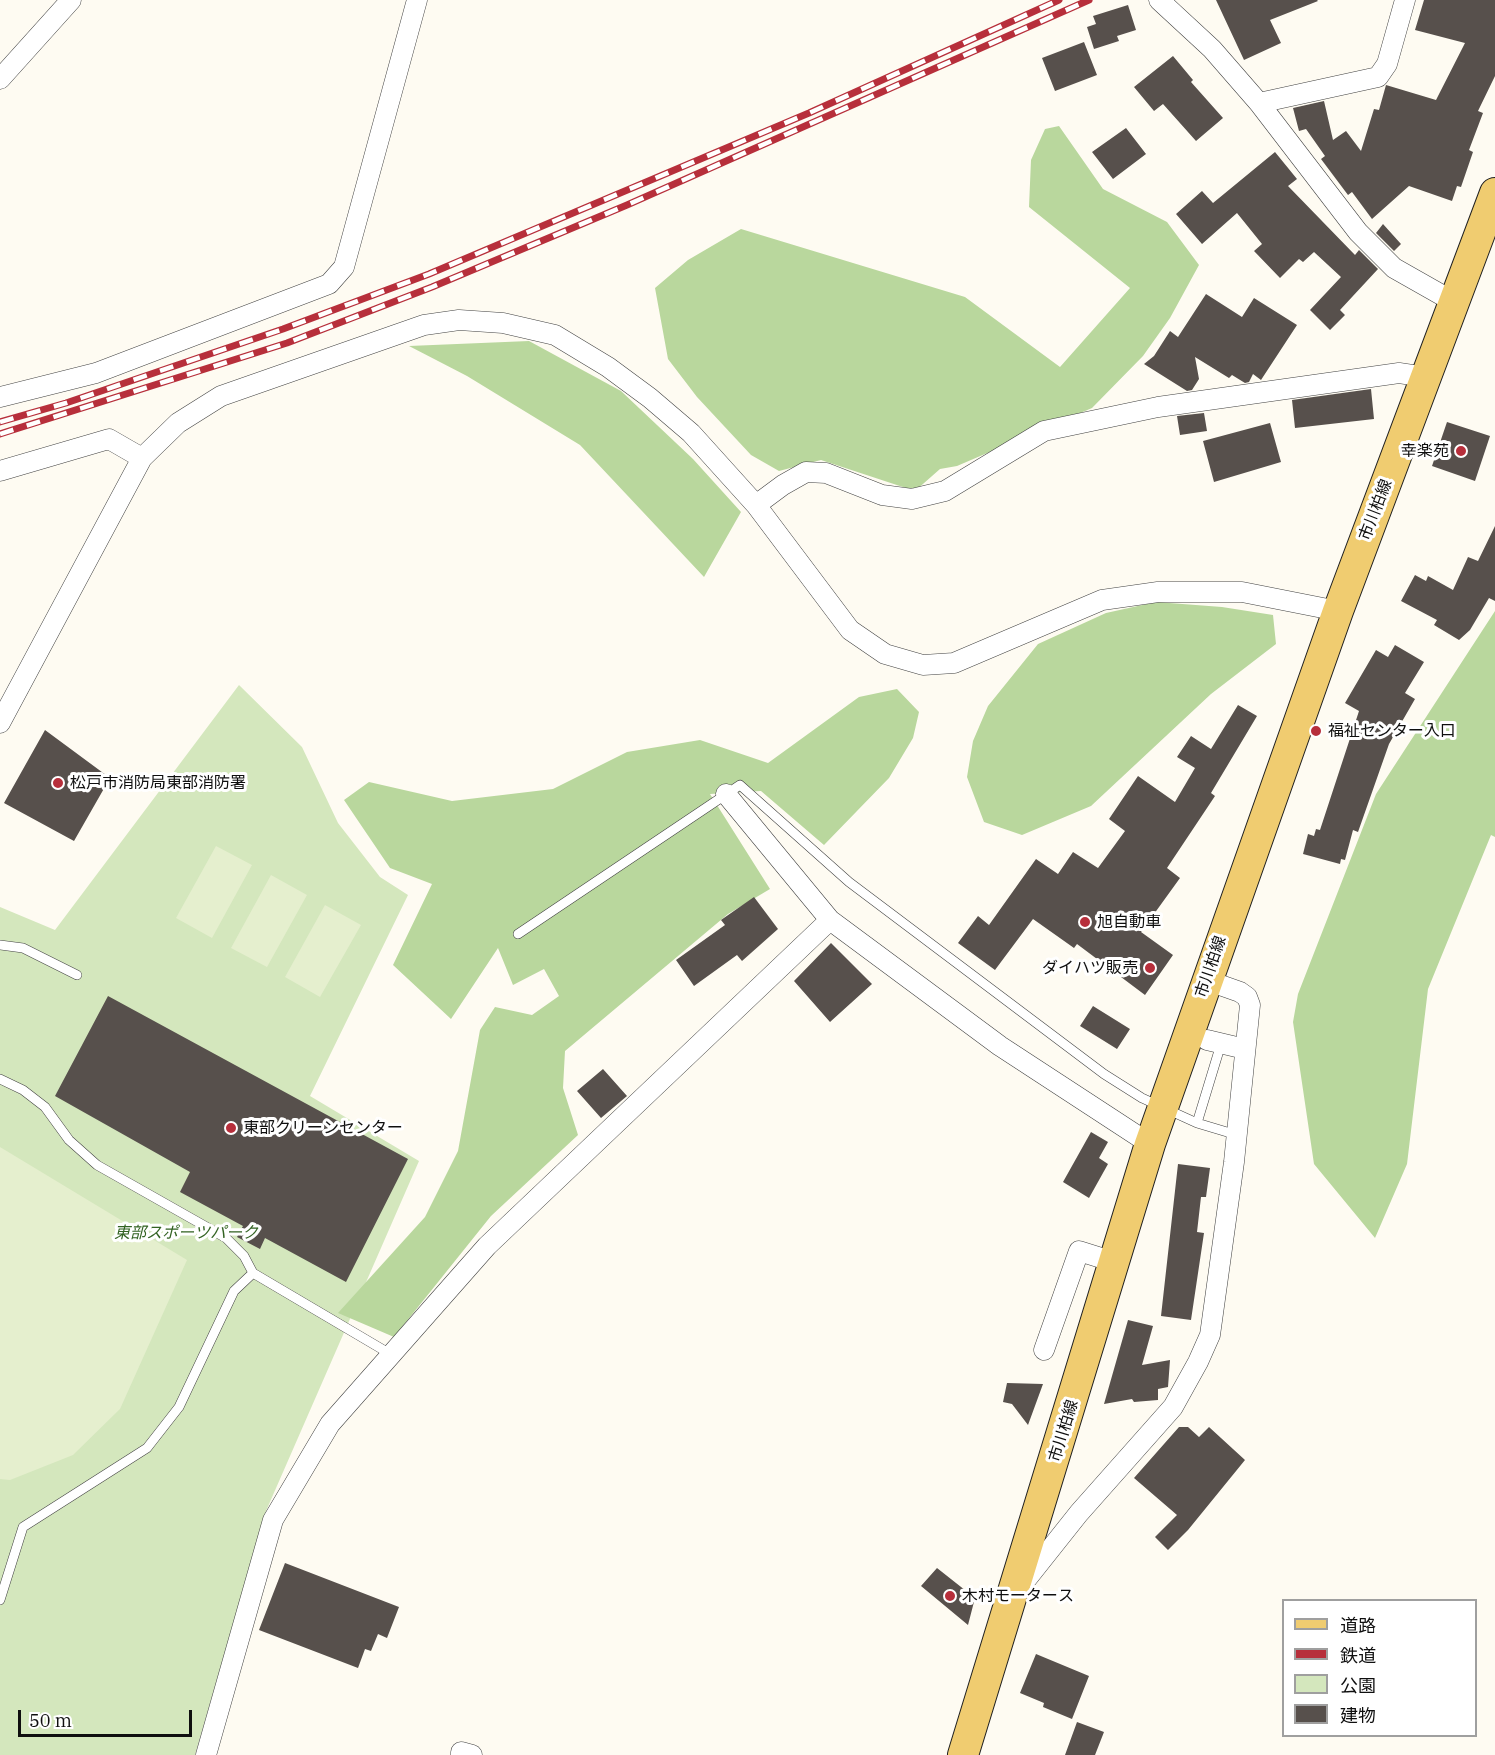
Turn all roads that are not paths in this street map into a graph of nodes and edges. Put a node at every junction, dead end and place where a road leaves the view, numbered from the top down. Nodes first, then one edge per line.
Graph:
1 (70, 0) edge
2 (417, 0) edge
3 (1160, 0) edge
4 (1405, 0) edge
5 (4, 66) edge
6 (1258, 103) junction
7 (1495, 192) edge
8 (1454, 302) junction
9 (1426, 377) junction
10 (0, 397) edge
11 (142, 458) junction
12 (0, 471) edge
13 (756, 505) junction
14 (1338, 611) junction
15 (0, 723) edge
16 (726, 794) junction
17 (830, 920) junction
18 (518, 934) dead end
19 (0, 945) edge
20 (77, 975) dead end
21 (1206, 980) junction
22 (1214, 1042) joint
23 (1245, 1049) junction
24 (0, 1079) edge
25 (1197, 1124) junction
26 (1236, 1135) junction
27 (1150, 1144) junction
28 (1114, 1262) junction
29 (253, 1273) junction
30 (1044, 1350) dead end
31 (392, 1355) junction
32 (0, 1600) edge
33 (1008, 1610) junction
34 (206, 1755) edge
35 (460, 1755) edge
36 (472, 1755) edge
37 (963, 1755) edge

1 - 5 street
2 - 10 street
3 - 6 street
4 - 6 street
6 - 8 street
7 - 8 main road, 市川柏線
8 - 9 main road, 市川柏線
9 - 13 street
9 - 14 main road, 市川柏線
11 - 12 street
11 - 13 street
11 - 15 street
13 - 14 street
14 - 21 main road, 市川柏線
16 - 17 street
16 - 18 lane
16 - 25 lane
17 - 27 street
17 - 31 street
19 - 20 lane
21 - 23 street
21 - 27 main road, 市川柏線
22 - 23 street
22 - 25 lane
23 - 26 street
24 - 29 lane
25 - 26 lane
26 - 33 street
27 - 28 main road, 市川柏線
28 - 30 street
28 - 33 main road, 市川柏線
29 - 31 lane
29 - 32 lane
31 - 34 street
33 - 37 main road, 市川柏線
35 - 36 street

